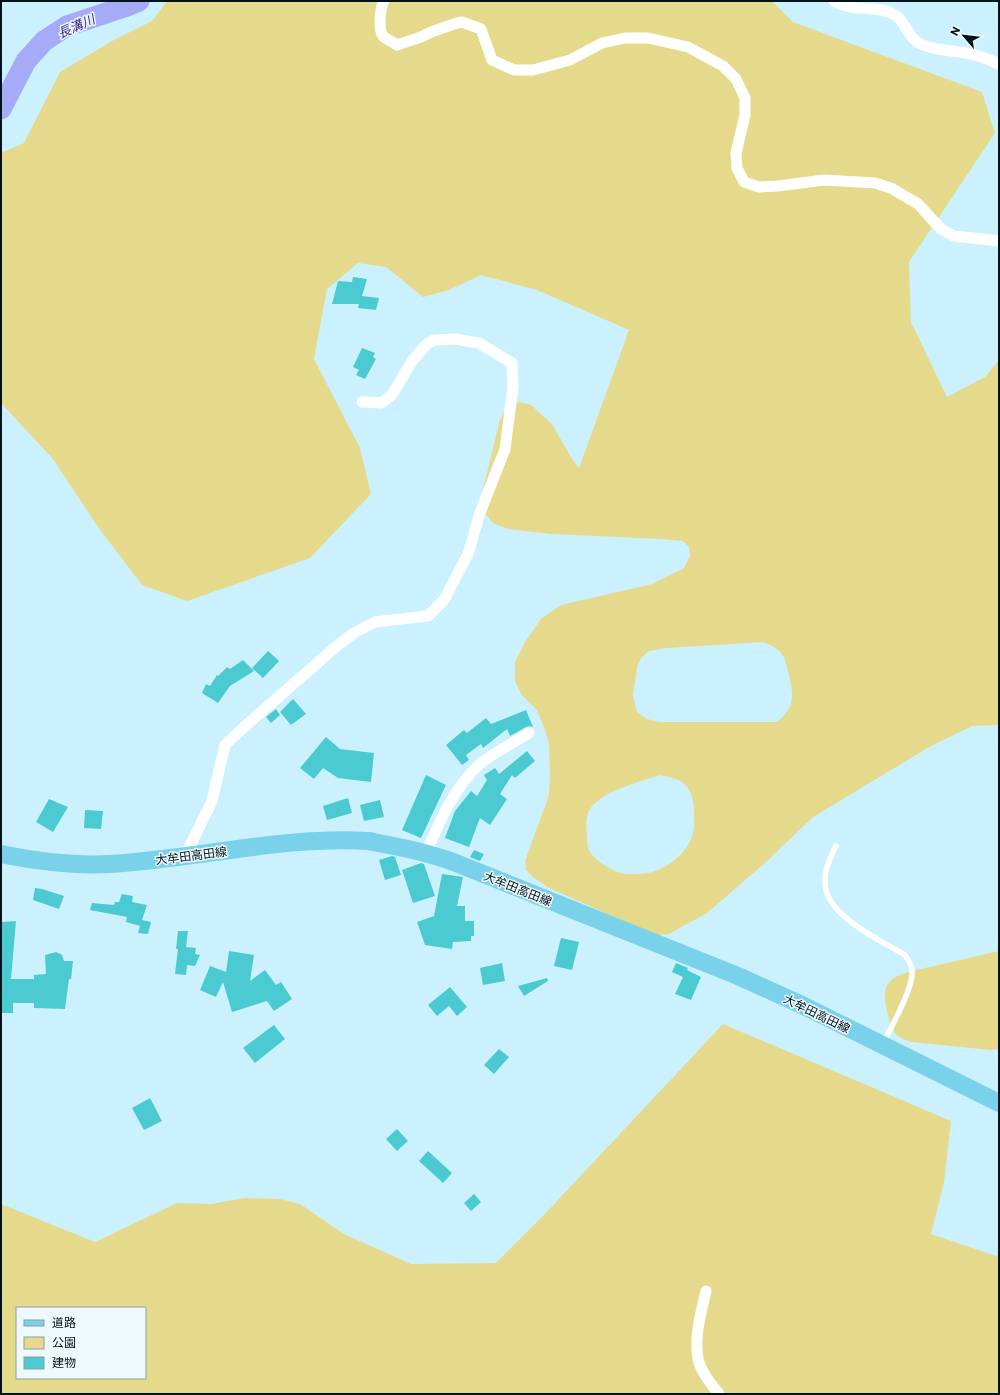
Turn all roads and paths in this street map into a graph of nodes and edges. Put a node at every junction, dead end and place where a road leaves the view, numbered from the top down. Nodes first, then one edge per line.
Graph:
1 (384, 1) edge
2 (834, 1) edge
3 (999, 64) edge
4 (999, 241) edge
5 (362, 402) dead end
6 (529, 733) dead end
7 (836, 846) dead end
8 (426, 853) junction
9 (1, 854) edge
10 (185, 856) junction
11 (882, 1046) junction
12 (999, 1103) edge
13 (706, 1291) dead end
14 (719, 1394) edge

1 - 4 street
2 - 3 street
5 - 10 street
6 - 8 street
7 - 11 lane
8 - 10 main road, 大牟田高田線
8 - 11 main road, 大牟田高田線
9 - 10 main road, 大牟田高田線
11 - 12 main road, 大牟田高田線
13 - 14 street

